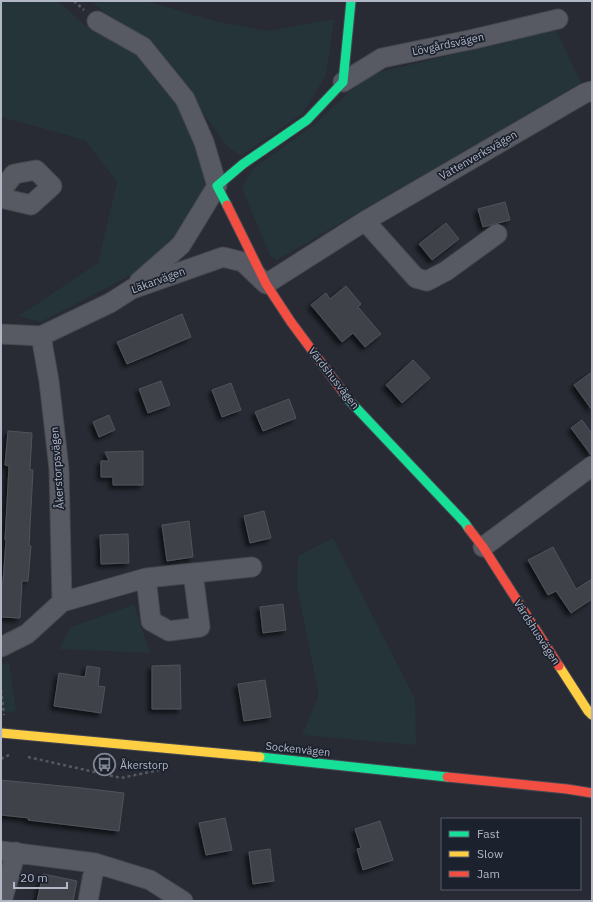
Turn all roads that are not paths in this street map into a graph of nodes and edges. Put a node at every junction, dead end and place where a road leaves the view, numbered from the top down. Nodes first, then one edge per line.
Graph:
1 (351, 1) edge
2 (558, 19) dead end
3 (97, 21) dead end
4 (343, 82) junction
5 (592, 90) edge
6 (217, 186) junction
7 (1, 191) edge
8 (1, 198) edge
9 (366, 221) junction
10 (497, 234) dead end
11 (266, 284) junction
12 (132, 289) junction
13 (1, 334) edge
14 (41, 336) junction
15 (592, 466) edge
16 (483, 547) junction
17 (252, 567) dead end
18 (193, 573) junction
19 (146, 578) junction
20 (62, 602) junction
21 (1, 647) edge
22 (592, 715) edge
23 (1, 733) edge
24 (592, 793) edge
25 (8, 852) edge
26 (94, 863) junction
27 (2, 901) edge
28 (88, 901) edge
29 (183, 901) edge

1 - 4 street
2 - 4 street, Lövgårdsvägen
3 - 6 street, Värdshusvägen
4 - 6 street, Lövgårdsvägen
5 - 9 street, Vattenverksvägen
6 - 11 street, Värdshusvägen
6 - 12 street
7 - 8 street
9 - 10 street
9 - 11 street, Vattenverksvägen
11 - 12 street, Läkarvägen
11 - 16 street, Värdshusvägen
12 - 14 street, Läkarvägen
13 - 14 street, Läkarvägen
14 - 20 street, Åkerstorpsvägen
15 - 16 street
16 - 22 street, Värdshusvägen
17 - 18 street
18 - 19 street
18 - 19 street
19 - 20 street
20 - 21 street
23 - 24 street, Sockenvägen
25 - 26 street
25 - 27 street
26 - 28 street
26 - 29 street

